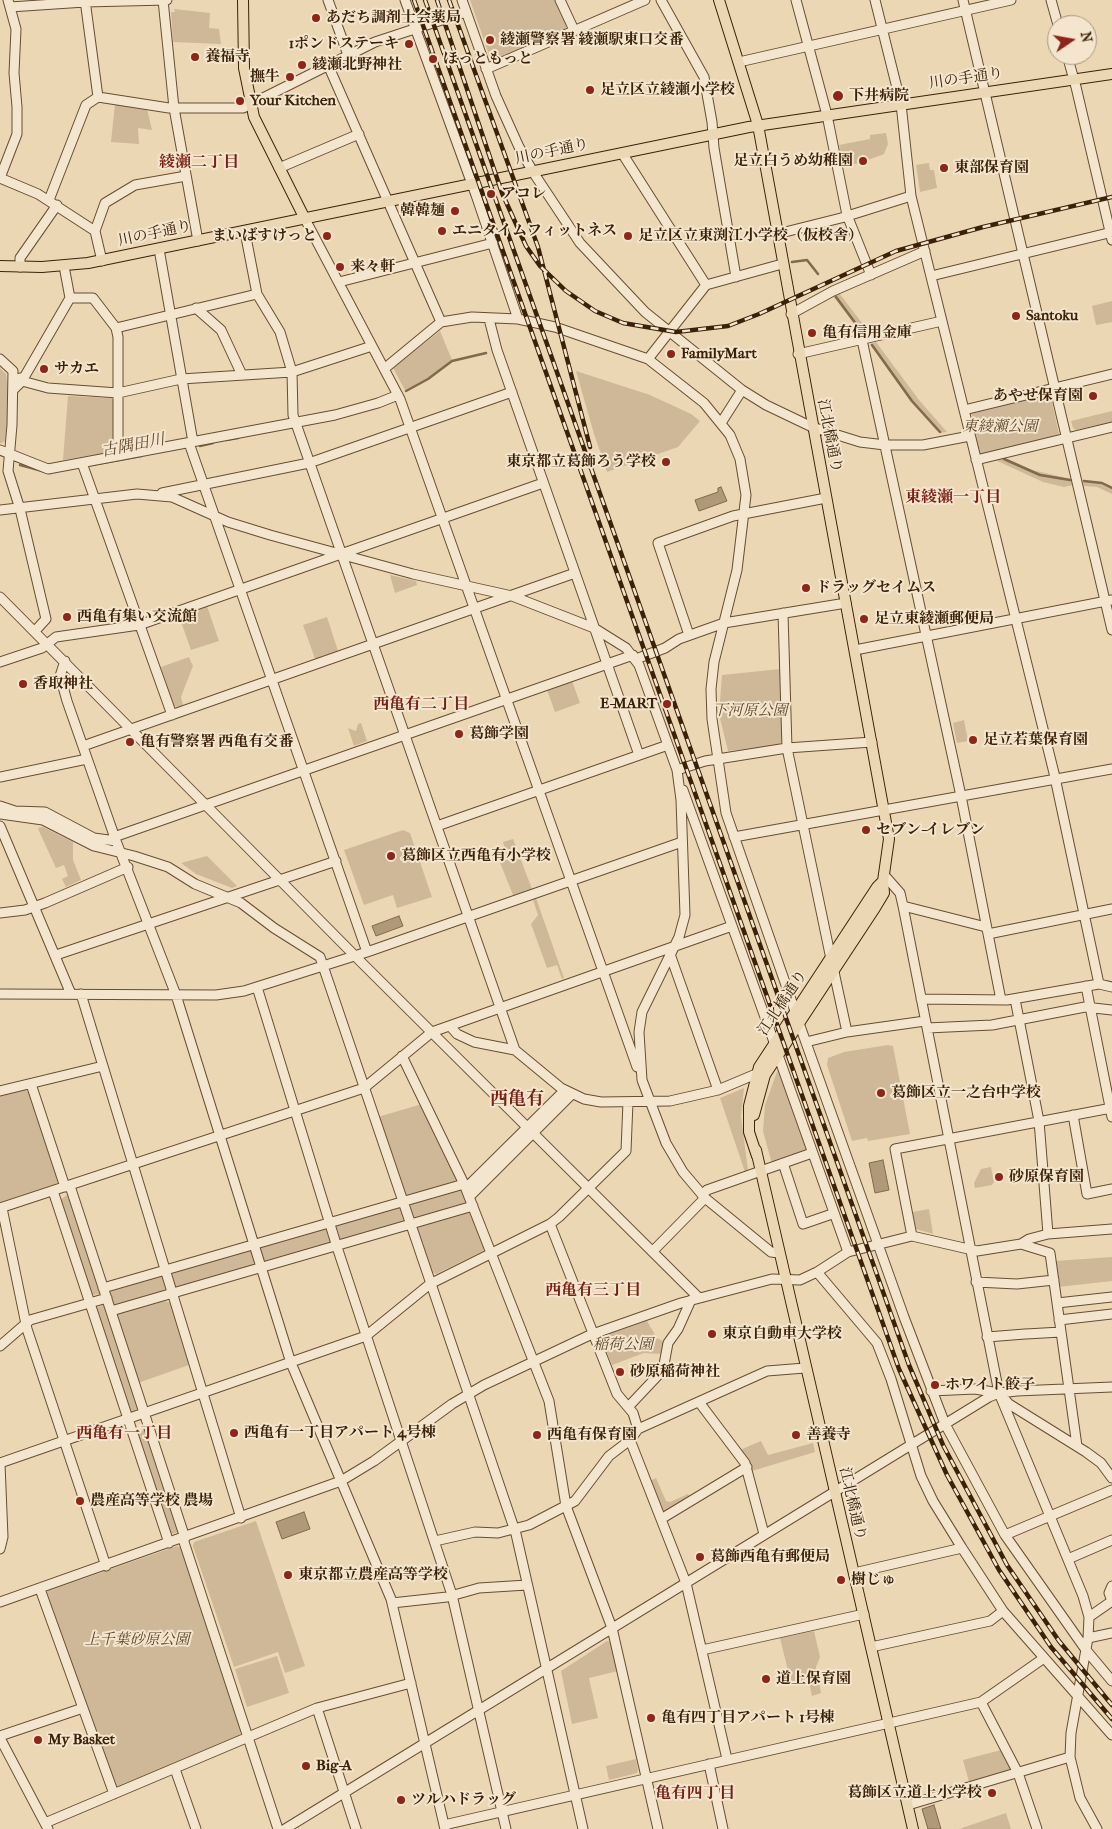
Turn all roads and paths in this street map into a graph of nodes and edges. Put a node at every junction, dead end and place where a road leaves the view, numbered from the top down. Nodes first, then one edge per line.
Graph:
1 (163, 0) edge
2 (167, 0) edge
3 (243, 0) edge
4 (328, 0) edge
5 (405, 0) edge
6 (462, 0) edge
7 (560, 0) edge
8 (645, 0) edge
9 (662, 0) edge
10 (720, 0) edge
11 (796, 0) edge
12 (875, 0) edge
13 (963, 0) edge
14 (1011, 0) edge
15 (1051, 0) edge
16 (85, 1) edge
17 (9, 3) edge
18 (966, 10) junction
19 (466, 12) junction
20 (1055, 15) edge
21 (415, 28) junction
22 (882, 29) junction
23 (574, 30) junction
24 (808, 46) junction
25 (348, 55) junction
26 (739, 62) junction
27 (328, 65) junction
28 (1069, 65) edge
29 (486, 69) junction
30 (1112, 74) edge
31 (1074, 79) junction
32 (986, 92) junction
33 (98, 97) junction
34 (251, 104) junction
35 (901, 104) junction
36 (174, 108) junction
37 (827, 115) junction
38 (758, 125) junction
39 (359, 134) junction
40 (712, 134) junction
41 (622, 153) junction
42 (279, 168) junction
43 (533, 172) junction
44 (186, 176) junction
45 (0, 178) edge
46 (471, 185) junction
47 (911, 196) junction
48 (389, 201) junction
49 (53, 203) junction
50 (847, 215) junction
51 (306, 219) junction
52 (95, 231) junction
53 (245, 232) junction
54 (777, 234) junction
55 (1111, 235) edge
56 (198, 241) junction
57 (493, 244) junction
58 (159, 249) junction
59 (925, 251) junction
60 (1024, 253) junction
61 (102, 261) junction
62 (414, 263) junction
63 (782, 264) junction
64 (0, 266) edge
65 (64, 266) junction
66 (20, 267) junction
67 (871, 275) junction
68 (931, 276) junction
69 (736, 277) junction
70 (339, 282) junction
71 (706, 285) junction
72 (258, 294) junction
73 (70, 298) junction
74 (196, 308) junction
75 (171, 313) junction
76 (791, 314) junction
77 (489, 318) junction
78 (518, 319) junction
79 (942, 321) junction
80 (441, 322) junction
81 (116, 328) junction
82 (668, 332) junction
83 (862, 340) junction
84 (372, 346) junction
85 (798, 354) junction
86 (0, 359) edge
87 (648, 359) junction
88 (384, 369) junction
89 (13, 371) junction
90 (292, 372) junction
91 (1112, 374) edge
92 (242, 375) junction
93 (181, 379) junction
94 (22, 381) junction
95 (1056, 387) junction
96 (13, 390) junction
97 (742, 390) junction
98 (512, 392) junction
99 (118, 393) junction
100 (398, 395) junction
101 (964, 410) junction
102 (296, 422) junction
103 (721, 423) junction
104 (410, 427) junction
105 (812, 427) junction
106 (1112, 427) edge
107 (969, 436) junction
108 (1068, 437) junction
109 (191, 443) junction
110 (885, 446) junction
111 (4, 452) edge
112 (118, 456) junction
113 (976, 460) junction
114 (82, 463) junction
115 (309, 464) junction
116 (543, 483) junction
117 (203, 484) junction
118 (158, 494) junction
119 (826, 498) junction
120 (95, 499) junction
121 (20, 509) junction
122 (0, 510) edge
123 (744, 514) junction
124 (215, 515) junction
125 (442, 518) junction
126 (342, 554) junction
127 (575, 573) junction
128 (466, 586) junction
129 (240, 590) junction
130 (512, 596) junction
131 (0, 597) edge
132 (1109, 600) edge
133 (846, 603) junction
134 (474, 609) junction
135 (783, 613) junction
136 (1015, 618) junction
137 (724, 623) junction
138 (140, 625) junction
139 (594, 628) junction
140 (1112, 630) edge
141 (35, 631) junction
142 (689, 635) junction
143 (927, 635) junction
144 (48, 644) junction
145 (373, 645) junction
146 (855, 650) junction
147 (634, 657) junction
148 (65, 661) junction
149 (0, 662) edge
150 (606, 664) junction
151 (273, 680) junction
152 (506, 700) junction
153 (172, 715) junction
154 (132, 729) junction
155 (405, 735) junction
156 (872, 742) junction
157 (668, 745) junction
158 (83, 746) junction
159 (787, 748) junction
160 (639, 755) junction
161 (87, 759) junction
162 (719, 759) junction
163 (1112, 769) edge
164 (304, 770) junction
165 (677, 770) junction
166 (0, 777) edge
167 (1056, 779) junction
168 (680, 780) junction
169 (538, 790) junction
170 (961, 796) junction
171 (206, 804) junction
172 (0, 806) edge
173 (885, 810) junction
174 (0, 814) edge
175 (802, 825) junction
176 (0, 826) edge
177 (437, 826) junction
178 (734, 837) junction
179 (115, 839) junction
180 (682, 842) junction
181 (122, 854) junction
182 (336, 861) junction
183 (128, 867) junction
184 (884, 878) junction
185 (570, 880) junction
186 (280, 881) junction
187 (230, 897) junction
188 (34, 906) junction
189 (903, 906) junction
190 (1112, 909) edge
191 (0, 913) edge
192 (1086, 915) junction
193 (469, 916) junction
194 (149, 924) junction
195 (732, 926) junction
196 (987, 931) junction
197 (674, 945) junction
198 (367, 952) junction
199 (670, 954) junction
200 (56, 955) junction
201 (354, 955) junction
202 (831, 959) junction
203 (323, 965) junction
204 (602, 971) junction
205 (834, 972) junction
206 (1098, 984) junction
207 (1086, 986) junction
208 (258, 987) junction
209 (1112, 987) edge
210 (0, 994) edge
211 (76, 994) junction
212 (176, 995) junction
213 (921, 999) junction
214 (1014, 999) junction
215 (1001, 1000) junction
216 (500, 1007) junction
217 (1090, 1007) junction
218 (1112, 1010) edge
219 (795, 1011) junction
220 (1019, 1020) junction
221 (799, 1023) junction
222 (926, 1024) junction
223 (450, 1026) junction
224 (432, 1032) junction
225 (847, 1032) junction
226 (774, 1042) junction
227 (806, 1042) junction
228 (515, 1050) junction
229 (778, 1055) junction
230 (402, 1056) junction
231 (103, 1066) junction
232 (756, 1074) junction
233 (642, 1080) junction
234 (31, 1084) junction
235 (364, 1088) junction
236 (718, 1090) junction
237 (0, 1092) edge
238 (569, 1092) junction
239 (628, 1102) junction
240 (650, 1102) junction
241 (1111, 1111) edge
242 (295, 1112) junction
243 (1073, 1115) junction
244 (1039, 1121) junction
245 (531, 1131) junction
246 (220, 1136) junction
247 (948, 1139) junction
248 (812, 1153) junction
249 (756, 1156) junction
250 (783, 1163) junction
251 (133, 1165) junction
252 (760, 1172) junction
253 (67, 1187) junction
254 (589, 1188) junction
255 (1112, 1189) edge
256 (53, 1191) junction
257 (468, 1194) junction
258 (704, 1196) junction
259 (402, 1202) junction
260 (1, 1208) edge
261 (832, 1214) junction
262 (330, 1223) junction
263 (550, 1224) junction
264 (410, 1225) junction
265 (1112, 1229) edge
266 (1048, 1234) junction
267 (912, 1236) junction
268 (877, 1243) junction
269 (1021, 1244) junction
270 (254, 1245) junction
271 (336, 1247) junction
272 (970, 1249) junction
273 (653, 1251) junction
274 (848, 1252) junction
275 (491, 1253) junction
276 (779, 1253) junction
277 (260, 1268) junction
278 (165, 1270) junction
279 (817, 1272) junction
280 (786, 1279) junction
281 (1054, 1280) junction
282 (976, 1282) junction
283 (430, 1284) junction
284 (103, 1288) junction
285 (172, 1293) junction
286 (1112, 1297) edge
287 (107, 1298) junction
288 (695, 1299) junction
289 (90, 1303) junction
290 (1057, 1303) junction
291 (111, 1311) junction
292 (1112, 1314) edge
293 (1059, 1320) junction
294 (26, 1323) junction
295 (1061, 1332) junction
296 (594, 1334) junction
297 (366, 1336) junction
298 (987, 1336) junction
299 (0, 1346) edge
300 (534, 1362) junction
301 (291, 1363) junction
302 (805, 1368) junction
303 (1112, 1387) edge
304 (1069, 1389) junction
305 (931, 1391) junction
306 (203, 1393) junction
307 (468, 1393) junction
308 (998, 1393) junction
309 (700, 1402) junction
310 (630, 1407) junction
311 (144, 1413) junction
312 (128, 1419) junction
313 (945, 1424) junction
314 (638, 1429) junction
315 (64, 1440) junction
316 (630, 1440) junction
317 (402, 1441) junction
318 (910, 1445) junction
319 (1077, 1446) junction
320 (0, 1464) edge
321 (747, 1467) junction
322 (1112, 1478) edge
323 (341, 1481) junction
324 (1112, 1490) edge
325 (834, 1492) junction
326 (566, 1506) junction
327 (1050, 1516) junction
328 (241, 1518) junction
329 (661, 1519) junction
330 (514, 1530) junction
331 (764, 1534) junction
332 (1005, 1536) junction
333 (184, 1538) junction
334 (435, 1540) junction
335 (1112, 1540) edge
336 (169, 1543) junction
337 (962, 1548) junction
338 (0, 1549) edge
339 (1068, 1558) junction
340 (106, 1566) junction
341 (854, 1574) junction
342 (686, 1582) junction
343 (527, 1584) junction
344 (1112, 1586) edge
345 (40, 1588) junction
346 (452, 1595) junction
347 (1112, 1601) edge
348 (0, 1602) edge
349 (392, 1603) junction
350 (1003, 1611) junction
351 (864, 1614) junction
352 (1089, 1618) junction
353 (612, 1628) junction
354 (1112, 1632) edge
355 (1088, 1638) junction
356 (871, 1647) junction
357 (702, 1650) junction
358 (1086, 1650) junction
359 (1044, 1658) junction
360 (546, 1668) junction
361 (1112, 1681) edge
362 (411, 1683) junction
363 (1077, 1697) junction
364 (981, 1702) junction
365 (83, 1708) junction
366 (317, 1708) junction
367 (479, 1710) junction
368 (889, 1722) junction
369 (1112, 1735) edge
370 (0, 1737) edge
371 (248, 1738) junction
372 (425, 1743) junction
373 (1070, 1757) junction
374 (727, 1759) junction
375 (709, 1764) junction
376 (175, 1769) junction
377 (1018, 1773) junction
378 (647, 1779) junction
379 (114, 1794) junction
380 (344, 1794) junction
381 (576, 1795) junction
382 (908, 1805) junction
383 (502, 1812) junction
384 (46, 1826) edge
385 (444, 1827) edge
386 (196, 1829) edge
387 (278, 1829) edge
388 (285, 1829) edge
389 (356, 1829) edge
390 (506, 1829) edge
391 (583, 1829) edge
392 (658, 1829) edge
393 (723, 1829) edge
394 (913, 1829) edge
395 (1038, 1829) edge
396 (1097, 1829) edge

1 - 2 street
1 - 16 street
1 - 36 street
3 - 34 main road
4 - 25 street
5 - 21 street
6 - 19 street
7 - 23 street
8 - 23 street
9 - 40 street
10 - 26 main road, 江北橋通り
11 - 24 street
12 - 22 street
13 - 18 street
14 - 18 street
15 - 20 street
16 - 17 street
16 - 33 street
17 - 45 street
18 - 22 street
18 - 32 street
19 - 21 street
19 - 29 street
21 - 25 street
21 - 46 street
22 - 24 street
22 - 35 street
23 - 29 street
24 - 26 street
24 - 37 street
25 - 27 street
26 - 38 main road, 江北橋通り
27 - 34 street
27 - 39 street
28 - 31 street
29 - 43 street
30 - 31 main road, 川の手通り
31 - 32 main road, 川の手通り
31 - 55 street
32 - 35 main road, 川の手通り
32 - 60 street
33 - 36 street
33 - 49 street
34 - 36 street
34 - 42 main road
35 - 37 main road, 川の手通り
35 - 47 street
36 - 44 street
37 - 38 main road, 川の手通り
37 - 50 street
38 - 40 main road, 川の手通り
38 - 54 main road, 江北橋通り
39 - 42 street
39 - 48 street
40 - 41 main road, 川の手通り
40 - 69 street
41 - 43 main road, 川の手通り
41 - 71 street
42 - 51 main road
43 - 46 main road, 川の手通り
43 - 82 street
44 - 52 street
44 - 56 street
45 - 49 street
46 - 48 main road, 川の手通り
46 - 57 street
47 - 50 street
47 - 59 street
48 - 51 main road, 川の手通り
48 - 62 street
49 - 52 street
49 - 66 street
50 - 54 street
50 - 67 street
51 - 53 main road, 川の手通り
51 - 70 street
52 - 61 street
53 - 56 main road, 川の手通り
53 - 72 street
54 - 63 main road, 江北橋通り
55 - 60 street
56 - 58 main road, 川の手通り
57 - 62 street
57 - 78 street
58 - 61 main road, 川の手通り
58 - 75 street
59 - 67 street
59 - 68 street
60 - 68 street
60 - 95 street
61 - 65 main road, 川の手通り
62 - 70 street
62 - 80 street
63 - 69 street
63 - 76 main road, 江北橋通り
64 - 66 main road, 川の手通り
65 - 66 main road, 川の手通り
65 - 73 street
67 - 76 street
68 - 79 street
69 - 71 street
70 - 84 street
71 - 82 street
72 - 74 street
72 - 90 street
73 - 81 street
73 - 94 street
74 - 75 street
74 - 92 street
75 - 81 street
75 - 93 street
76 - 85 main road, 江北橋通り
77 - 78 street
77 - 80 street
77 - 98 street
78 - 87 street
79 - 83 street
79 - 101 street
80 - 88 street
81 - 99 street
82 - 87 street
82 - 97 street
83 - 85 street
83 - 110 street
84 - 88 street
84 - 90 street
85 - 105 main road, 江北橋通り
86 - 89 street
87 - 103 street
88 - 100 street
89 - 94 street
89 - 96 street
90 - 92 street
90 - 102 street
91 - 95 street
92 - 93 street
93 - 99 street
93 - 109 street
94 - 96 street
94 - 99 street
95 - 101 street
95 - 108 street
96 - 111 street
97 - 103 street
97 - 105 street
98 - 104 street
98 - 116 street
99 - 112 street
100 - 102 street
100 - 104 street
101 - 107 street
102 - 109 street
102 - 115 street
103 - 123 street
104 - 115 street
104 - 125 street
105 - 110 street
105 - 119 main road, 江北橋通り
106 - 108 street
107 - 110 street
107 - 113 street
108 - 113 street
108 - 132 street
109 - 112 street
109 - 117 street
110 - 143 street
111 - 114 street
111 - 121 street
112 - 114 street
113 - 136 street
114 - 120 street
115 - 117 street
115 - 126 street
116 - 125 street
116 - 127 street
117 - 118 street
117 - 124 street
118 - 120 street
118 - 124 street
119 - 123 street
119 - 133 main road, 江北橋通り
120 - 121 street
120 - 138 street
121 - 122 street
121 - 141 street
123 - 137 street
123 - 142 street
124 - 126 street
124 - 129 street
125 - 126 street
125 - 128 street
126 - 128 street
126 - 129 street
126 - 145 street
127 - 130 street
127 - 139 street
128 - 130 street
128 - 134 street
129 - 138 street
129 - 151 street
130 - 134 street
130 - 139 street
131 - 141 street
132 - 136 street
132 - 140 street
133 - 135 street
133 - 146 main road, 江北橋通り
134 - 145 street
134 - 152 street
135 - 137 street
135 - 159 street
136 - 143 street
136 - 167 street
137 - 142 street
137 - 162 street
138 - 144 street
138 - 153 street
139 - 147 street
139 - 150 street
141 - 144 street
142 - 147 street
143 - 146 street
143 - 170 street
144 - 148 street
144 - 149 street
145 - 151 street
145 - 155 street
146 - 156 main road, 江北橋通り
147 - 150 street
147 - 157 street
148 - 154 street
148 - 158 street
150 - 152 street
150 - 160 street
151 - 153 street
151 - 164 street
152 - 155 street
152 - 169 street
153 - 154 street
154 - 158 street
154 - 171 street
155 - 164 street
155 - 177 street
156 - 159 street
156 - 173 main road, 江北橋通り
157 - 160 street
157 - 165 street
158 - 161 street
159 - 162 street
159 - 175 street
160 - 169 street
161 - 166 street
161 - 179 street
162 - 165 street
162 - 178 street
163 - 167 street
164 - 171 street
164 - 182 street
165 - 168 street
167 - 170 street
167 - 192 street
168 - 180 street
168 - 195 street
169 - 177 street
169 - 185 street
170 - 173 street
170 - 196 street
171 - 179 street
171 - 186 street
172 - 179 street
173 - 175 street
173 - 184 main road, 江北橋通り
174 - 181 street
175 - 178 street
175 - 202 street
176 - 188 street
177 - 193 street
178 - 219 street
179 - 181 street
180 - 185 street
180 - 197 street
181 - 183 street
181 - 187 street
182 - 186 street
182 - 198 street
183 - 188 street
183 - 194 street
184 - 189 street
184 - 202 main road, 江北橋通り
184 - 205 main road, 江北橋通り
185 - 193 street
185 - 204 street
186 - 187 street
186 - 201 street
187 - 194 street
187 - 203 street
188 - 191 street
188 - 200 street
189 - 196 street
189 - 213 street
190 - 192 street
192 - 196 street
192 - 206 street
193 - 198 street
193 - 216 street
194 - 200 street
194 - 212 street
195 - 197 street
195 - 226 street
196 - 215 street
197 - 199 street
197 - 204 street
198 - 201 street
199 - 233 street
199 - 236 street
200 - 211 street
201 - 203 street
201 - 224 street
202 - 219 main road, 江北橋通り
203 - 208 street
203 - 235 street
204 - 216 street
204 - 233 street
205 - 221 main road, 江北橋通り
205 - 225 street
206 - 207 street
206 - 209 street
207 - 214 street
207 - 217 street
208 - 212 street
208 - 242 street
210 - 211 street
211 - 212 street
211 - 231 street
212 - 246 street
213 - 215 street
213 - 222 street
214 - 215 street
214 - 220 street
216 - 223 street
216 - 228 street
217 - 218 street
217 - 220 street
217 - 241 street
219 - 226 main road, 江北橋通り
220 - 222 street
220 - 244 street
221 - 227 street
221 - 229 main road, 江北橋通り
222 - 225 street
222 - 247 street
223 - 224 street
223 - 228 street
224 - 230 street
224 - 245 street
225 - 227 street
226 - 232 main road, 江北橋通り
227 - 268 street
228 - 238 street
229 - 248 street
229 - 249 main road, 江北橋通り
230 - 235 street
230 - 257 street
231 - 234 street
231 - 251 street
232 - 236 street
232 - 249 main road, 江北橋通り
233 - 240 street
234 - 237 street
234 - 253 street
235 - 242 street
235 - 259 street
236 - 240 street
238 - 239 street
238 - 245 street
239 - 240 street
239 - 254 street
240 - 258 street
241 - 243 street
242 - 246 street
242 - 262 street
243 - 244 street
243 - 255 street
244 - 247 street
244 - 266 street
245 - 254 street
245 - 257 street
246 - 251 street
246 - 270 street
247 - 267 street
247 - 272 street
248 - 250 street
248 - 261 street
249 - 252 main road, 江北橋通り
250 - 252 street
250 - 261 street
251 - 253 street
251 - 278 street
252 - 258 street
252 - 276 main road, 江北橋通り
253 - 256 street
253 - 284 street
254 - 263 street
254 - 273 street
256 - 260 street
256 - 289 street
257 - 259 street
257 - 264 street
257 - 275 street
258 - 273 street
258 - 276 street
259 - 262 street
259 - 264 street
260 - 294 street
261 - 274 street
262 - 270 street
262 - 271 street
263 - 275 street
263 - 296 street
264 - 271 street
264 - 283 street
265 - 266 street
266 - 269 street
267 - 268 street
267 - 272 street
268 - 274 street
268 - 305 street
269 - 272 street
269 - 281 street
270 - 277 street
270 - 278 street
271 - 277 street
271 - 297 street
272 - 282 street
273 - 288 street
274 - 279 street
275 - 283 street
275 - 300 street
276 - 280 main road, 江北橋通り
277 - 285 street
277 - 301 street
278 - 284 street
278 - 285 street
279 - 280 street
279 - 318 street
280 - 288 street
280 - 302 main road, 江北橋通り
281 - 282 street
281 - 290 street
282 - 298 street
283 - 297 street
283 - 307 street
284 - 287 street
285 - 291 street
285 - 306 street
286 - 290 street
287 - 289 street
287 - 291 street
288 - 296 street
288 - 310 street
289 - 294 street
289 - 312 street
290 - 293 street
291 - 311 street
292 - 293 street
293 - 295 street
294 - 299 street
294 - 315 street
295 - 298 street
295 - 304 street
296 - 300 street
296 - 310 street
297 - 301 street
297 - 317 street
298 - 308 street
300 - 307 street
300 - 326 street
301 - 306 street
301 - 323 street
302 - 309 street
302 - 325 main road, 江北橋通り
303 - 304 street
304 - 308 street
304 - 319 street
305 - 308 street
305 - 313 street
306 - 311 street
306 - 328 street
307 - 317 street
307 - 330 street
308 - 313 street
308 - 319 street
308 - 327 street
309 - 314 street
309 - 321 street
310 - 314 street
311 - 312 street
311 - 333 street
312 - 315 street
312 - 336 street
313 - 318 street
313 - 332 street
314 - 316 street
315 - 320 street
315 - 340 street
316 - 326 street
316 - 329 street
317 - 323 street
317 - 334 street
318 - 325 street
318 - 337 street
319 - 322 street
320 - 338 street
321 - 329 street
321 - 331 street
323 - 328 street
323 - 349 street
324 - 327 street
325 - 331 street
325 - 341 main road, 江北橋通り
326 - 330 street
326 - 353 street
327 - 332 street
327 - 339 street
328 - 333 street
329 - 342 street
330 - 334 street
330 - 343 street
331 - 342 street
332 - 358 street
333 - 336 street
333 - 371 street
334 - 346 street
335 - 339 street
336 - 340 street
337 - 341 street
337 - 350 street
339 - 352 street
340 - 345 street
341 - 351 main road, 江北橋通り
342 - 353 street
342 - 357 street
343 - 346 street
343 - 360 street
344 - 347 street
345 - 348 street
345 - 365 street
346 - 349 street
346 - 367 street
347 - 352 street
349 - 362 street
350 - 356 street
350 - 359 street
351 - 356 main road, 江北橋通り
351 - 357 street
352 - 355 street
353 - 360 street
353 - 378 street
354 - 355 street
355 - 358 street
356 - 368 main road, 江北橋通り
357 - 374 street
358 - 361 street
358 - 363 street
359 - 363 street
359 - 364 street
360 - 367 street
360 - 381 street
362 - 366 street
362 - 372 street
363 - 369 street
363 - 373 street
364 - 368 street
364 - 377 street
365 - 370 street
365 - 379 street
366 - 371 street
366 - 380 street
367 - 372 street
367 - 383 street
368 - 374 street
368 - 382 main road, 江北橋通り
370 - 384 street
371 - 376 street
371 - 387 street
372 - 380 street
372 - 385 street
373 - 377 street
373 - 396 street
374 - 375 street
375 - 378 street
375 - 393 street
376 - 379 street
376 - 386 street
377 - 382 street
377 - 395 street
378 - 381 street
378 - 392 street
379 - 384 street
380 - 388 street
380 - 389 street
381 - 383 street
381 - 391 street
382 - 394 main road, 江北橋通り
383 - 385 street
383 - 390 street

